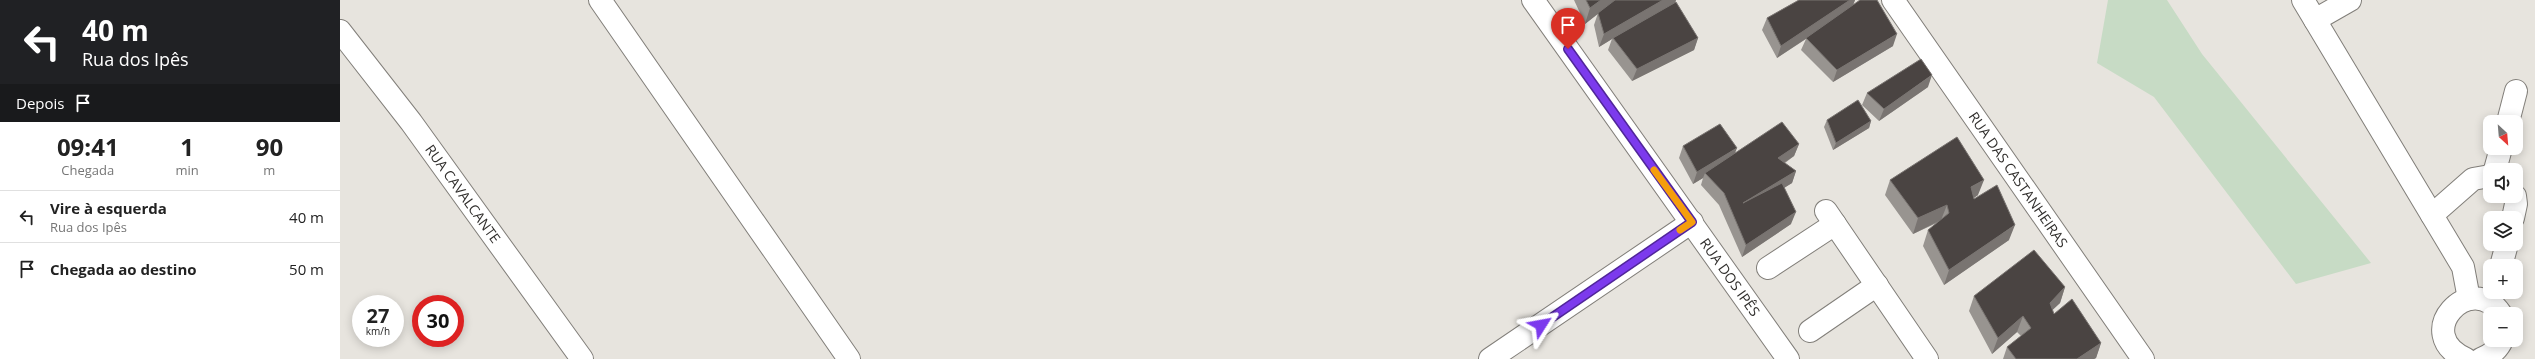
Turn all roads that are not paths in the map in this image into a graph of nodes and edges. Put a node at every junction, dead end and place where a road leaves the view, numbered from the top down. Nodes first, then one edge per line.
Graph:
1 (600, 0) edge
2 (1533, 0) edge
3 (1893, 0) edge
4 (2303, 0) edge
5 (2350, 0) edge
6 (2315, 20) junction
7 (340, 31) edge
8 (2516, 91) dead end
9 (2510, 115) edge
10 (2483, 177) edge
11 (2432, 215) junction
12 (1692, 222) junction
13 (1768, 268) dead end
14 (1877, 285) junction
15 (2469, 299) junction
16 (2496, 303) edge
17 (1810, 331) dead end
18 (2499, 347) edge
19 (1923, 358) edge
20 (582, 359) edge
21 (849, 359) edge
22 (1490, 359) edge
23 (1788, 359) edge
24 (2143, 359) edge
25 (2466, 359) edge
26 (2481, 359) edge

1 - 21 street
2 - 12 street, RUA DOS IPÊS
3 - 24 street, RUA DAS CASTANHEIRAS
4 - 6 street
5 - 6 street
6 - 11 street
7 - 20 street, RUA CAVALCANTE
8 - 9 street
10 - 11 street
11 - 15 street
12 - 22 street
12 - 23 street, RUA DOS IPÊS
13 - 14 street
14 - 17 street
14 - 19 street
15 - 16 street
15 - 25 street
18 - 26 street

